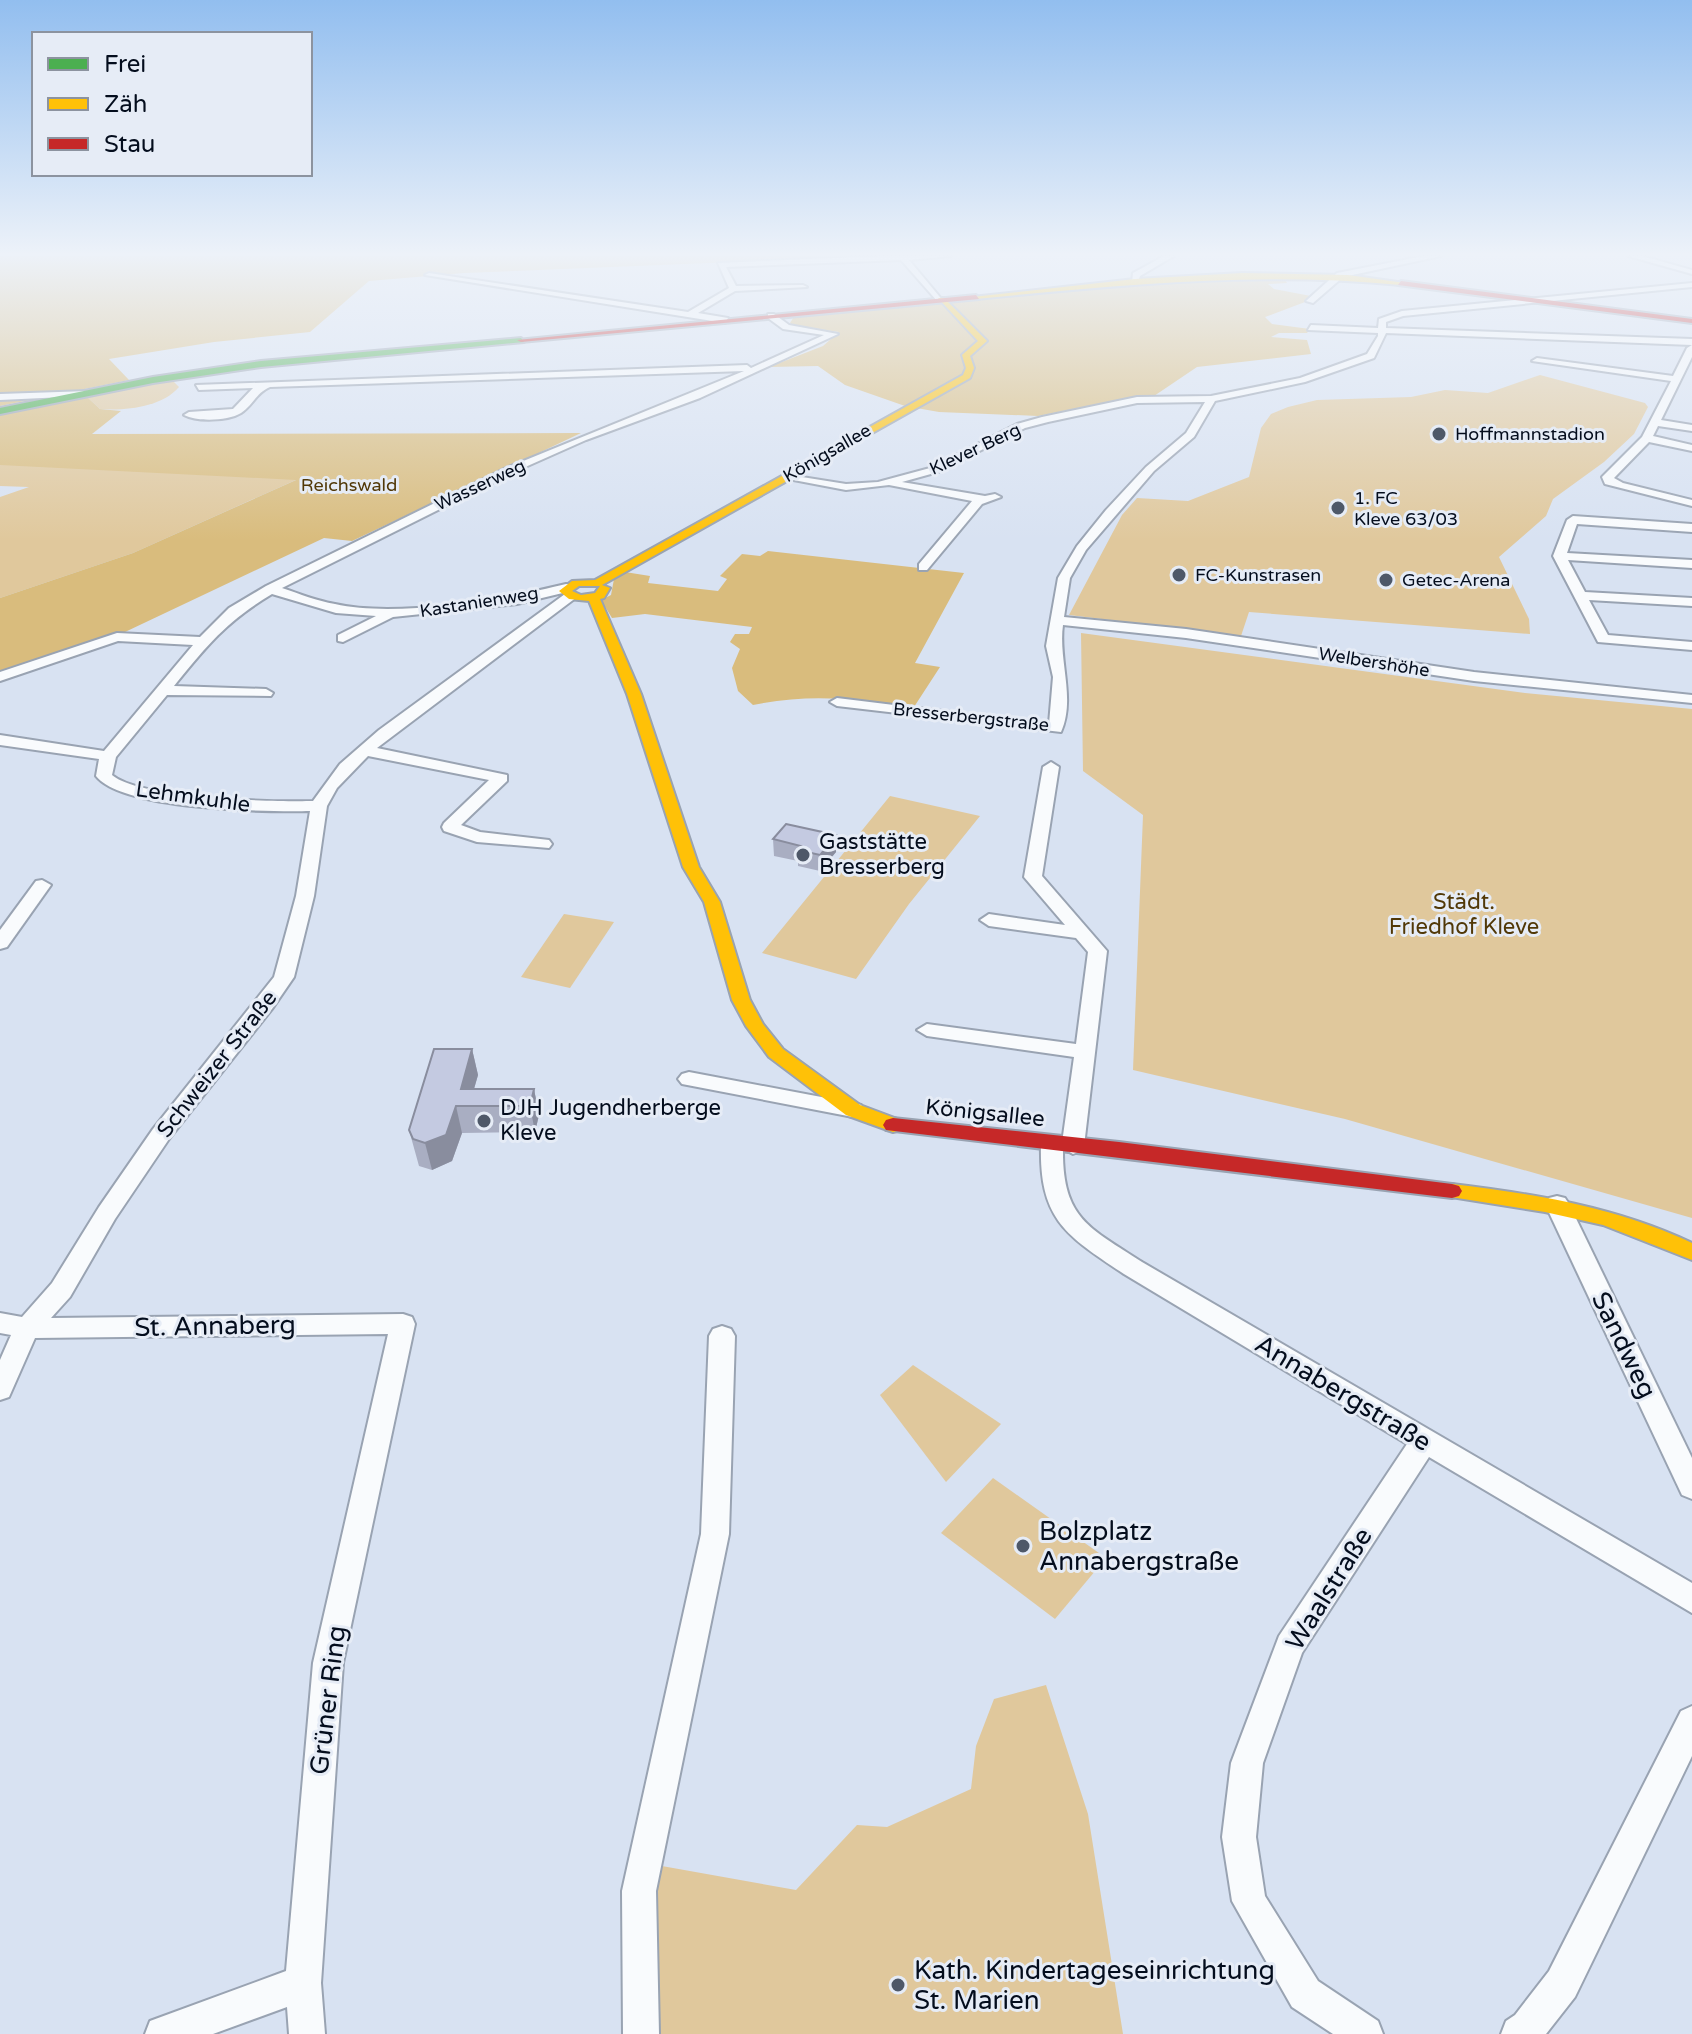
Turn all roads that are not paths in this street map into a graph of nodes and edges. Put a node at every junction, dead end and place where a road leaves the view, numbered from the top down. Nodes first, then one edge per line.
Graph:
1 (399, 351) edge
2 (795, 351) edge
3 (971, 351) edge
4 (1373, 351) edge
5 (1537, 361) dead end
6 (1688, 364) edge
7 (757, 367) junction
8 (1677, 379) junction
9 (271, 385) junction
10 (199, 387) dead end
11 (85, 393) junction
12 (0, 397) edge
13 (1211, 399) junction
14 (0, 411) edge
15 (189, 415) dead end
16 (1655, 422) junction
17 (1692, 428) edge
18 (1647, 438) junction
19 (1692, 448) edge
20 (787, 476) junction
21 (886, 483) junction
22 (1692, 503) edge
23 (1692, 528) edge
24 (1559, 556) junction
25 (1692, 564) edge
26 (923, 567) dead end
27 (271, 589) junction
28 (595, 590) junction
29 (568, 593) junction
30 (1582, 596) junction
31 (1692, 602) edge
32 (392, 613) junction
33 (1057, 621) junction
34 (343, 638) dead end
35 (203, 641) junction
36 (1692, 646) edge
37 (0, 677) edge
38 (160, 690) junction
39 (266, 693) dead end
40 (1692, 699) edge
41 (837, 702) dead end
42 (0, 740) edge
43 (364, 750) junction
44 (108, 756) junction
45 (1051, 767) dead end
46 (319, 806) junction
47 (543, 844) dead end
48 (42, 885) dead end
49 (989, 920) dead end
50 (1082, 933) junction
51 (0, 943) edge
52 (927, 1030) dead end
53 (1085, 1052) junction
54 (689, 1079) dead end
55 (853, 1110) junction
56 (1063, 1145) junction
57 (1557, 1204) junction
58 (1692, 1252) edge
59 (0, 1323) edge
60 (403, 1324) joint
61 (27, 1328) junction
62 (722, 1336) dead end
63 (0, 1389) edge
64 (1424, 1441) junction
65 (1692, 1487) edge
66 (1692, 1599) edge
67 (1692, 1722) edge
68 (303, 1983) junction
69 (163, 2034) edge
70 (307, 2034) edge
71 (641, 2034) edge
72 (1365, 2034) edge
73 (1519, 2034) edge

1 - 11 main road
2 - 7 street, Wasserweg
3 - 20 main road, Königsallee
4 - 13 street
5 - 8 street
6 - 8 street
7 - 9 street
7 - 27 street, Wasserweg
8 - 16 street
9 - 10 street
9 - 15 street
11 - 12 street
11 - 14 main road
13 - 21 street, Klever Berg
13 - 33 street, Bresserbergstraße
16 - 17 street
16 - 18 street
18 - 19 street
18 - 22 street
20 - 21 street, Klever Berg
20 - 28 main road, Königsallee
21 - 26 street
23 - 24 street
24 - 25 street
24 - 30 street
27 - 32 street, Kastanienweg
27 - 35 street, Wasserweg
28 - 29 main road, Königsallee
28 - 55 main road, Königsallee
29 - 32 street, Kastanienweg
29 - 43 street, Schweizer Straße
30 - 31 street
30 - 36 street
32 - 34 street, Kastanienweg
33 - 40 street, Welbershöhe
33 - 41 street, Bresserbergstraße
35 - 37 street
35 - 38 street, Wasserweg
38 - 39 street
38 - 44 street, Wasserweg
42 - 44 street
43 - 46 street, Schweizer Straße
43 - 47 street
44 - 46 street, Lehmkuhle
45 - 50 street, Bresserbergstraße
46 - 61 street, Schweizer Straße
48 - 51 street
49 - 50 street
50 - 53 street, Bresserbergstraße
52 - 53 street
53 - 56 street, Bresserbergstraße
54 - 55 street
55 - 56 main road, Königsallee
56 - 57 main road, Königsallee
56 - 64 street, Annabergstraße
57 - 58 main road, Königsallee
57 - 65 street, Sandweg
59 - 61 street, St. Annaberg
60 - 61 street, St. Annaberg
60 - 68 street, Grüner Ring
61 - 63 street, Schweizer Straße
62 - 71 street
64 - 66 street, Annabergstraße
64 - 72 street, Waalstraße
67 - 73 street
68 - 69 street
68 - 70 street, Grüner Ring

